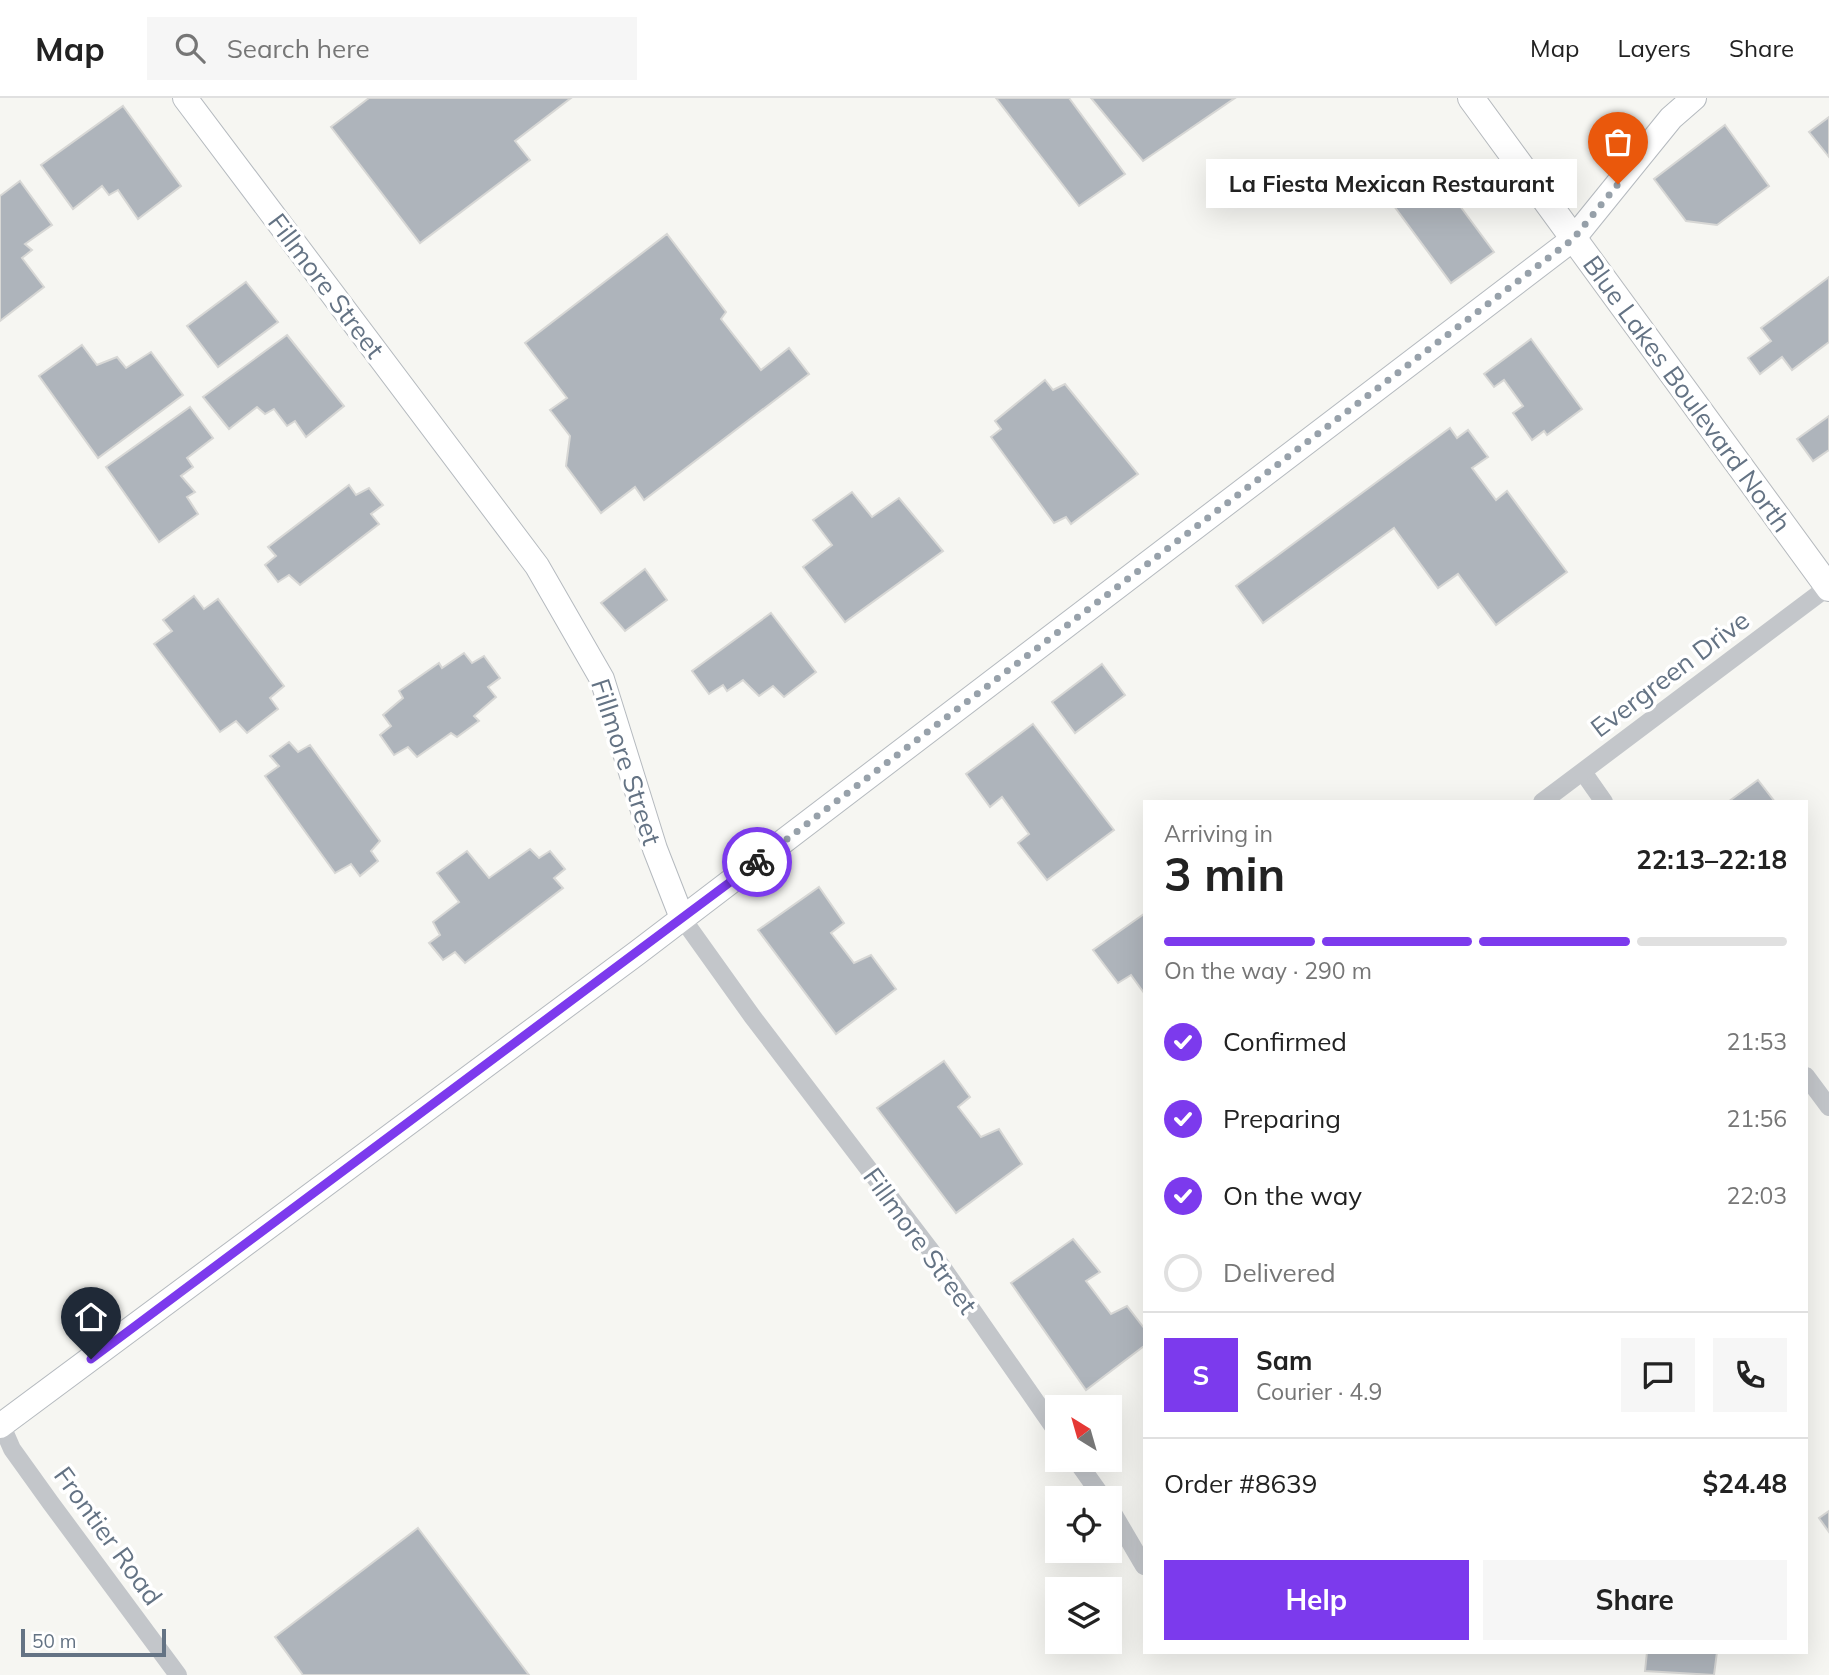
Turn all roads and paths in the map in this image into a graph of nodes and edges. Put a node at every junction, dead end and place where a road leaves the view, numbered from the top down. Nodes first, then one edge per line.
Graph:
1 (185, 98) edge
2 (1471, 98) edge
3 (1694, 98) edge
4 (1573, 239) junction
5 (1829, 588) edge
6 (1583, 772) junction
7 (1545, 800) edge
8 (1603, 800) edge
9 (682, 918) junction
10 (1808, 1079) edge
11 (1829, 1107) edge
12 (1045, 1415) edge
13 (1, 1426) edge
14 (1122, 1528) edge
15 (1143, 1564) edge
16 (178, 1675) edge

1 - 9 main road, Fillmore Street
2 - 4 main road, Blue Lakes Boulevard North
3 - 4 main road
4 - 5 main road, Blue Lakes Boulevard North
4 - 9 main road
5 - 6 street, Evergreen Drive
6 - 7 street, Evergreen Drive
6 - 8 street
9 - 12 street, Fillmore Street
9 - 13 main road
10 - 11 street
13 - 16 street, Frontier Road
14 - 15 street

